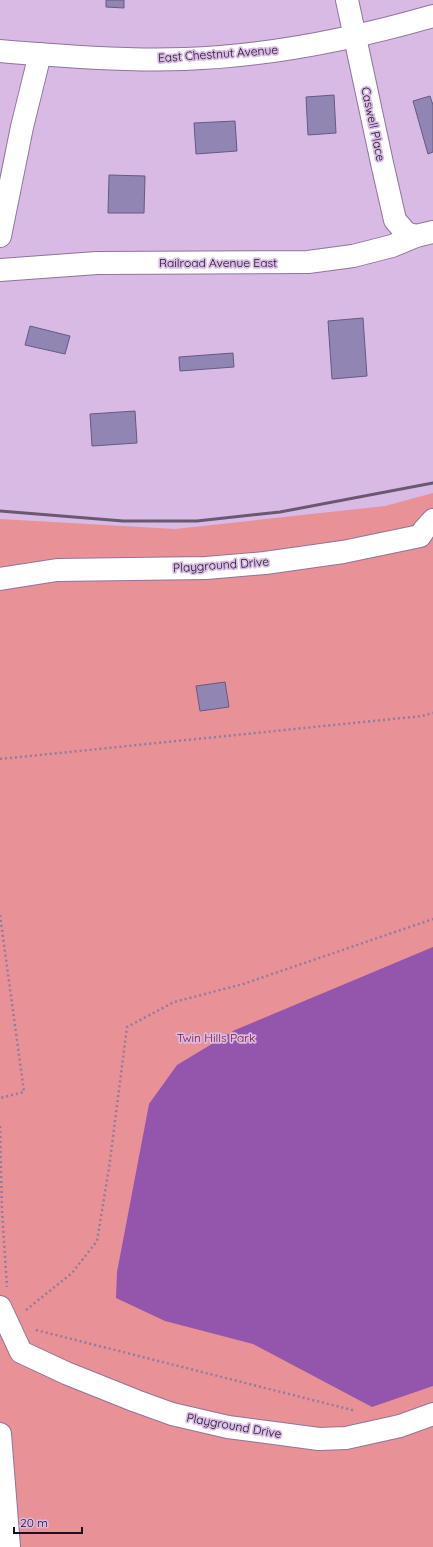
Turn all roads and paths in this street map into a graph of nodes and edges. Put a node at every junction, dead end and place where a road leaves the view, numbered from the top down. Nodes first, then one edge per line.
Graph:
1 (347, 0) edge
2 (433, 16) edge
3 (354, 35) junction
4 (0, 51) edge
5 (40, 54) junction
6 (425, 234) edge
7 (0, 236) edge
8 (0, 270) edge
9 (433, 520) edge
10 (0, 579) edge
11 (433, 713) edge
12 (0, 759) edge
13 (0, 915) edge
14 (433, 919) edge
15 (0, 1098) edge
16 (0, 1126) edge
17 (4, 1300) edge
18 (22, 1313) dead end
19 (33, 1329) dead end
20 (363, 1413) dead end
21 (433, 1414) edge
22 (0, 1434) edge
23 (9, 1547) edge

1 - 3 street, Caswell Place
2 - 3 street, East Chestnut Avenue
3 - 5 street, East Chestnut Avenue
3 - 6 street, Caswell Place
4 - 5 street, East Chestnut Avenue
5 - 7 street
6 - 8 street, Railroad Avenue East
9 - 10 street, Playground Drive
11 - 12 path
13 - 15 path
14 - 18 path
16 - 17 path
17 - 21 street, Playground Drive
19 - 20 path
22 - 23 street

